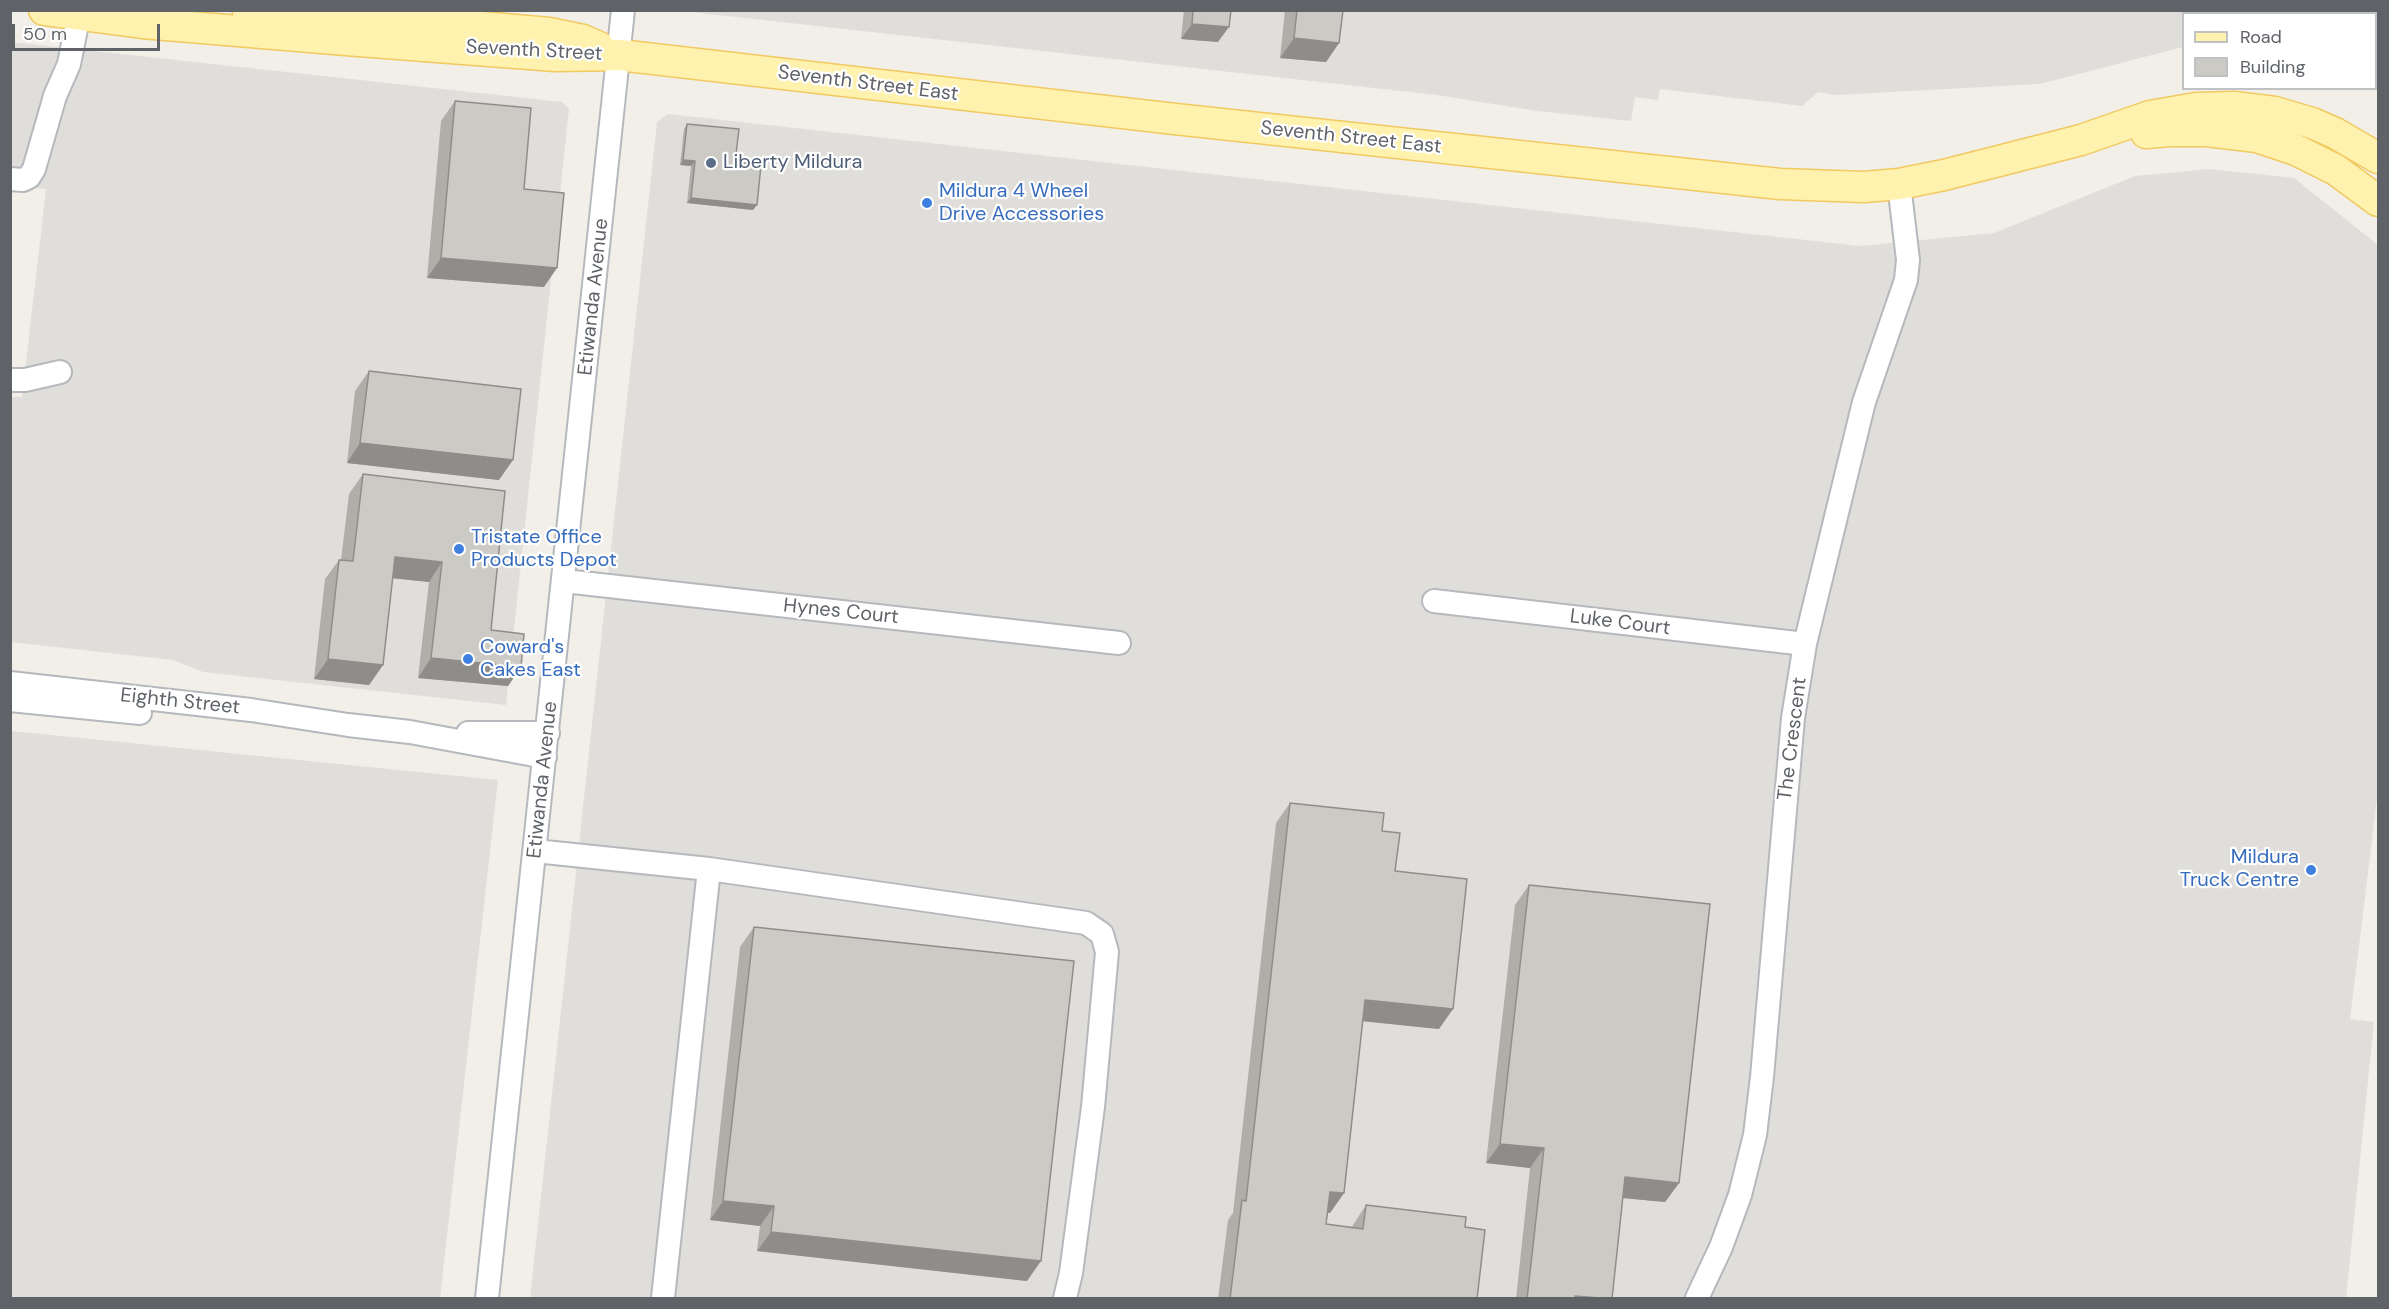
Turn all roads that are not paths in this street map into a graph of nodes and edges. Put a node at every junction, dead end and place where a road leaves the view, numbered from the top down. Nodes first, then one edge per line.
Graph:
1 (44, 10) edge
2 (216, 10) edge
3 (623, 10) edge
4 (284, 12) edge
5 (79, 14) junction
6 (166, 18) edge
7 (619, 55) junction
8 (2081, 140) junction
9 (2379, 158) edge
10 (10, 179) edge
11 (1899, 184) junction
12 (2379, 201) edge
13 (60, 372) dead end
14 (10, 380) edge
15 (564, 581) junction
16 (1434, 601) dead end
17 (1119, 643) dead end
18 (1805, 644) junction
19 (10, 683) edge
20 (10, 700) edge
21 (348, 725) junction
22 (410, 732) junction
23 (548, 733) junction
24 (545, 757) junction
25 (535, 851) junction
26 (709, 869) junction
27 (487, 1299) edge
28 (663, 1299) edge
29 (1065, 1299) edge
30 (1697, 1299) edge

1 - 5 main road, Seventh Street
2 - 4 main road, Seventh Street
3 - 7 street, Etiwanda Avenue
4 - 7 main road, Seventh Street
5 - 6 main road, Seventh Street
5 - 10 street
6 - 7 main road, Seventh Street
7 - 11 main road, Seventh Street East
7 - 15 street, Etiwanda Avenue
8 - 9 main road, Seventh Street East
8 - 11 main road, Seventh Street East
8 - 12 main road, Seventh Street East
11 - 18 street, The Crescent
13 - 14 street
15 - 17 street, Hynes Court
15 - 23 street, Etiwanda Avenue
16 - 18 street, Luke Court
18 - 30 street, The Crescent
19 - 21 street, Eighth Street
20 - 21 street, Eighth Street
21 - 22 street, Eighth Street
22 - 23 street, Eighth Street
22 - 24 street, Eighth Street
23 - 24 street, Etiwanda Avenue
24 - 25 street, Etiwanda Avenue
25 - 26 street
25 - 27 street, Etiwanda Avenue
26 - 28 street
26 - 29 street

